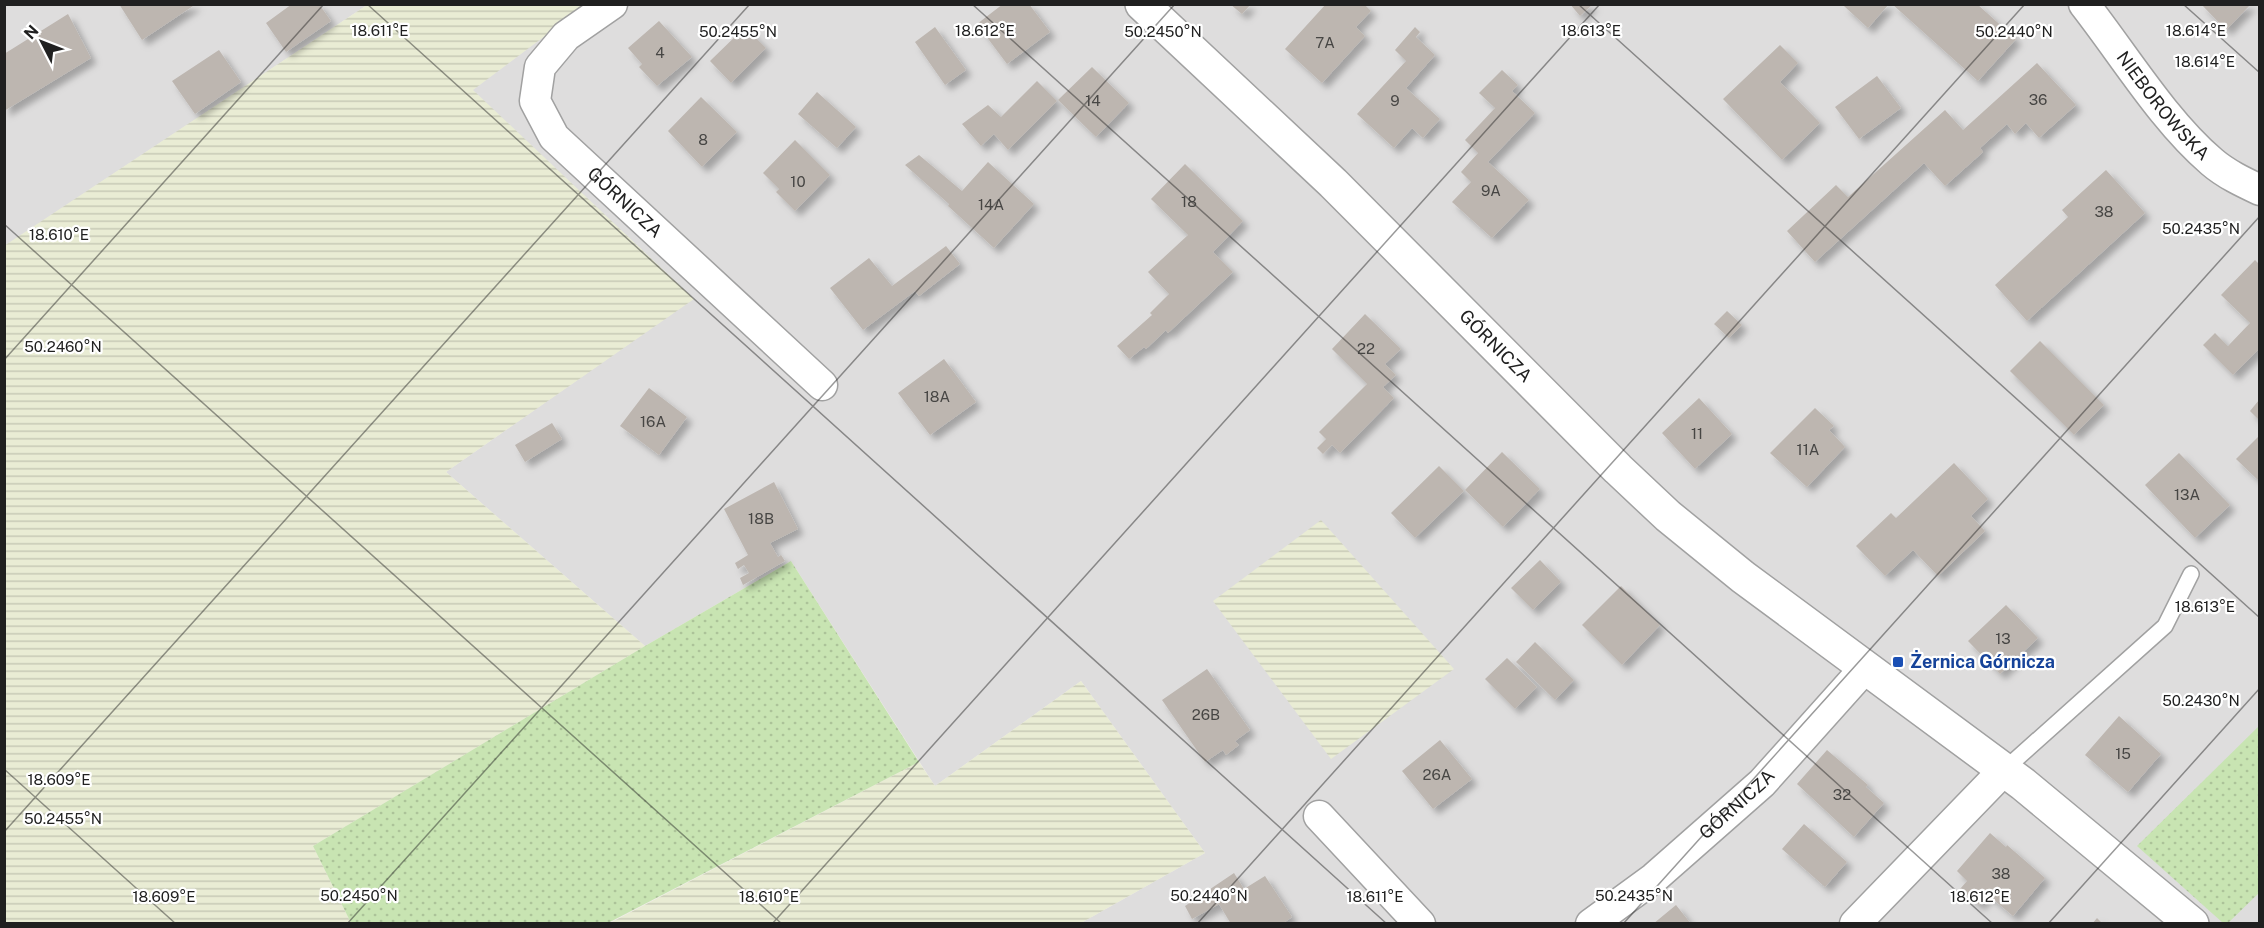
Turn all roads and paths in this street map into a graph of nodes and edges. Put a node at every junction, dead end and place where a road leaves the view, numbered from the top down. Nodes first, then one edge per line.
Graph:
1 (612, 4) edge
2 (1142, 4) edge
3 (2084, 4) edge
4 (2259, 190) edge
5 (822, 385) dead end
6 (2191, 574) dead end
7 (1865, 668) junction
8 (2004, 770) junction
9 (1319, 816) dead end
10 (1420, 924) edge
11 (1592, 924) edge
12 (1855, 924) edge
13 (2192, 924) edge

1 - 5 street, GÓRNICZA
2 - 7 street, GÓRNICZA
3 - 4 street, NIEBOROWSKA
6 - 8 lane
7 - 8 street, GÓRNICZA
7 - 11 street, GÓRNICZA
8 - 12 street
8 - 13 street, GÓRNICZA
9 - 10 street

